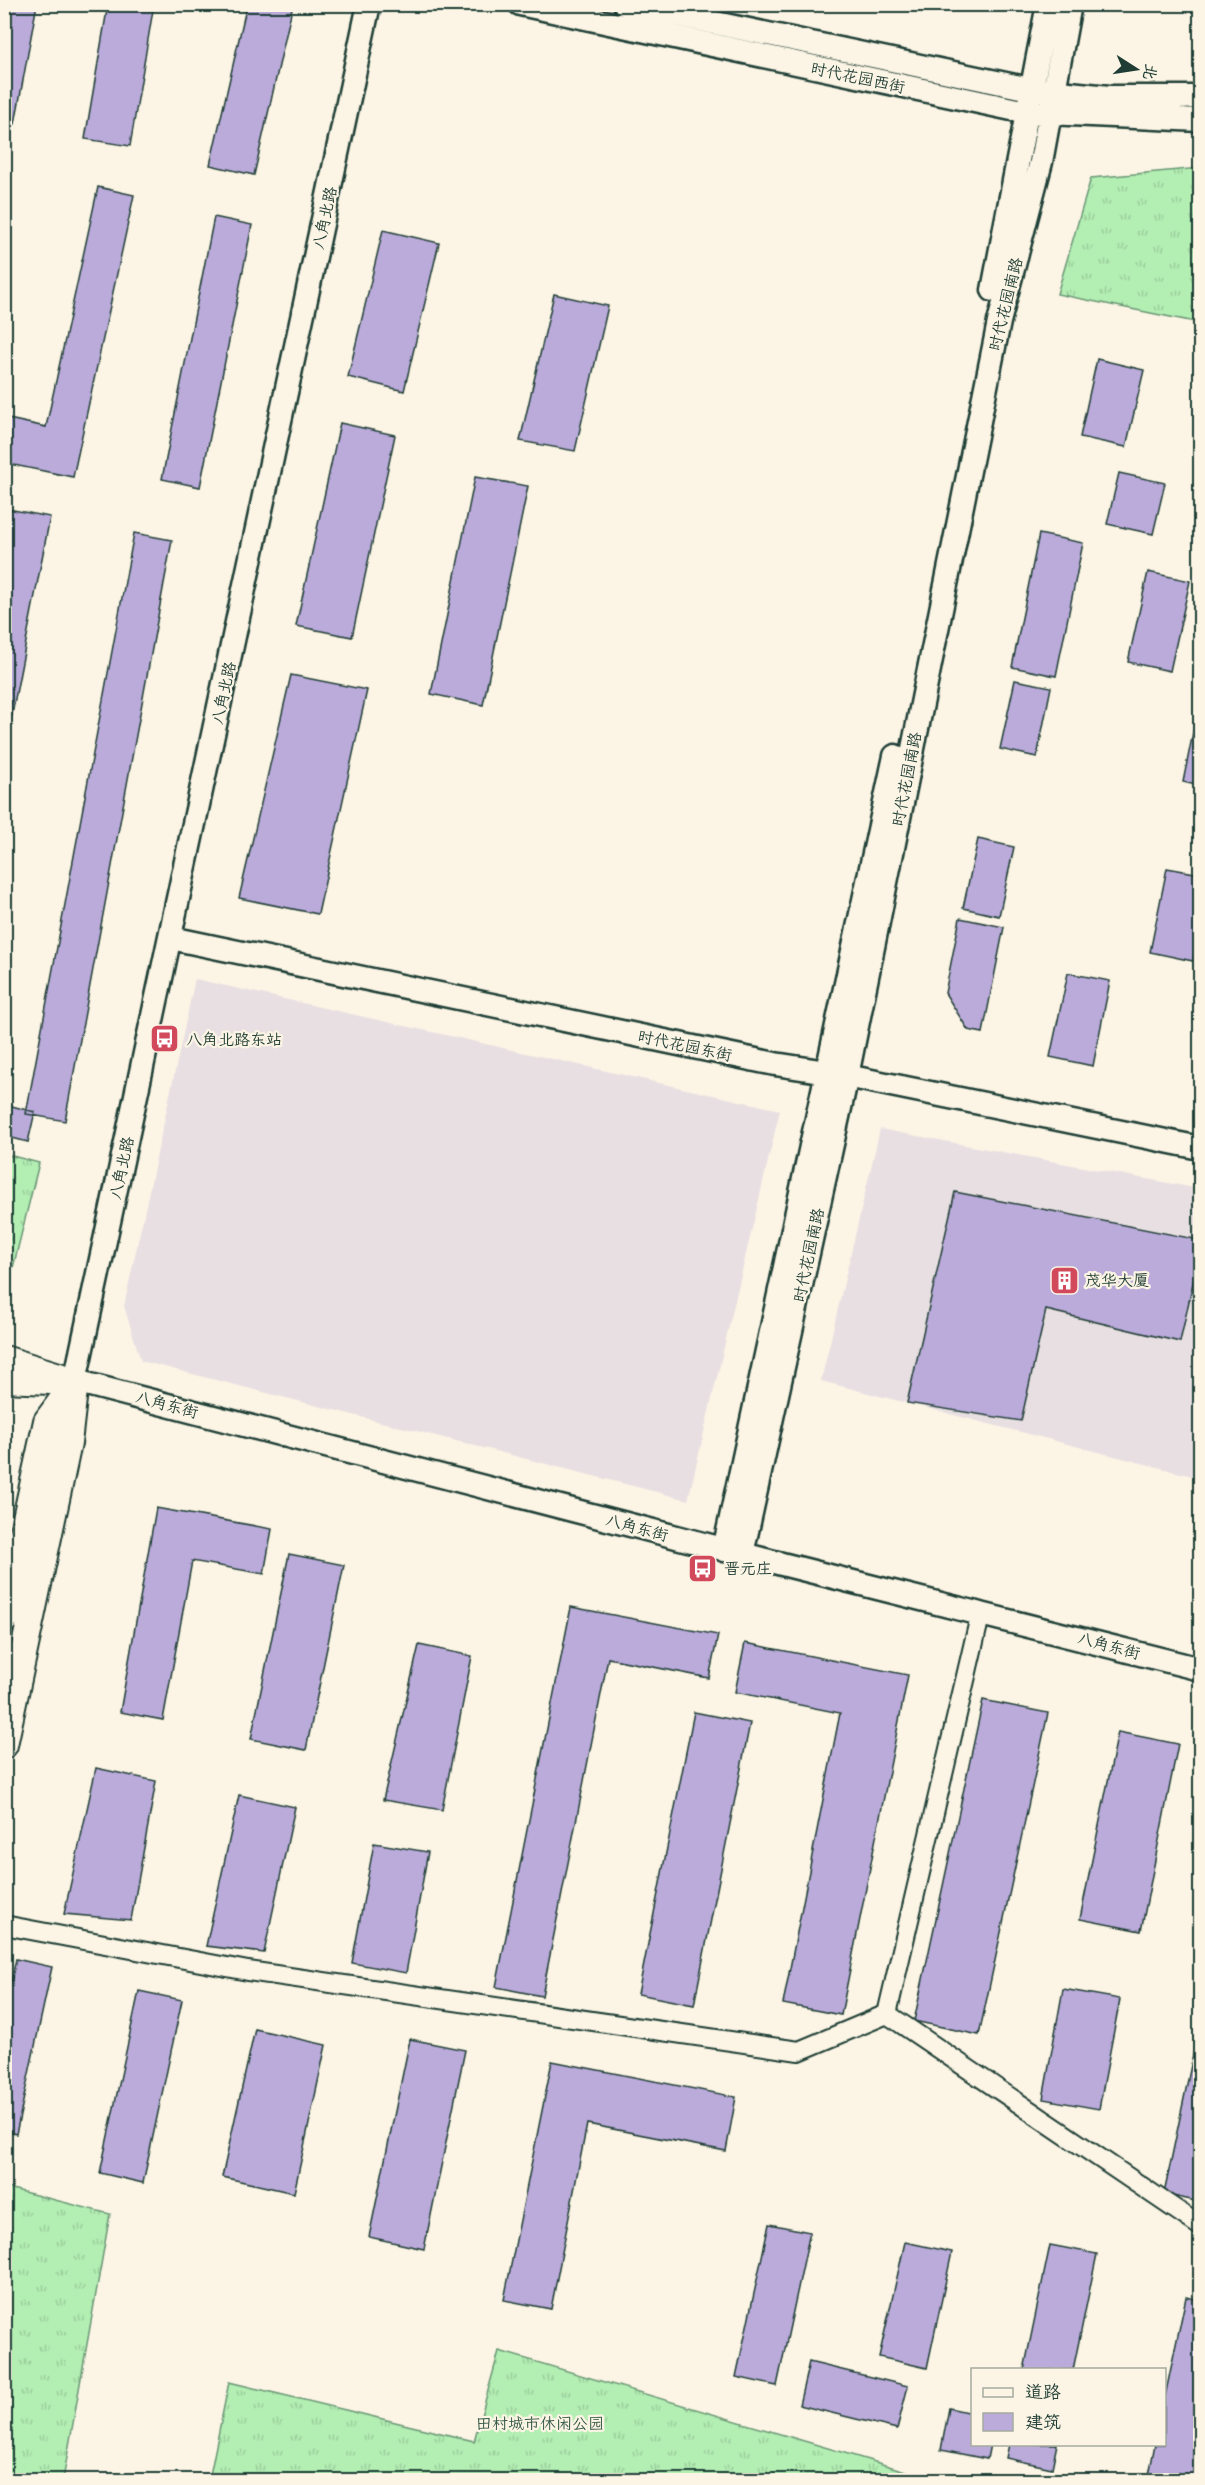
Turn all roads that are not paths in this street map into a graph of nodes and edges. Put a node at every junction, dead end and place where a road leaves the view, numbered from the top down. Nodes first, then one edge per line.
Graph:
1 (369, 4) edge
2 (520, 4) edge
3 (626, 4) edge
4 (1048, 4) edge
5 (1070, 4) edge
6 (1042, 91) junction
7 (1200, 97) edge
8 (1026, 112) junction
9 (1049, 115) junction
10 (1200, 120) edge
11 (171, 938) junction
12 (837, 1074) junction
13 (1200, 1148) edge
14 (4, 1359) edge
15 (4, 1379) edge
16 (75, 1381) junction
17 (733, 1552) junction
18 (981, 1612) junction
19 (4, 1620) edge
20 (1200, 1669) edge
21 (4, 1745) edge
22 (4, 1925) edge
23 (887, 2014) junction
24 (1200, 2226) edge

1 - 11 street, 八角北路
2 - 8 street, 时代花园西街
3 - 6 street, 时代花园西街
4 - 6 street, 时代花园南路
5 - 6 street, 时代花园南路
6 - 7 street, 时代花园西街
6 - 8 street, 时代花园南路
6 - 9 street, 时代花园南路
8 - 9 street, 时代花园西街
8 - 12 street, 时代花园南路
9 - 10 street, 时代花园西街
9 - 12 street, 时代花园南路
11 - 12 street, 时代花园东街
11 - 16 street, 八角北路
12 - 13 street, 时代花园东街
12 - 17 street, 时代花园南路
14 - 16 main road, 八角东街
15 - 16 main road, 八角东街
16 - 17 street, 八角东街
16 - 19 main road, 八角北路
16 - 21 main road, 八角北路
17 - 18 street, 八角东街
18 - 20 street, 八角东街
18 - 23 street
22 - 23 street
23 - 24 street

